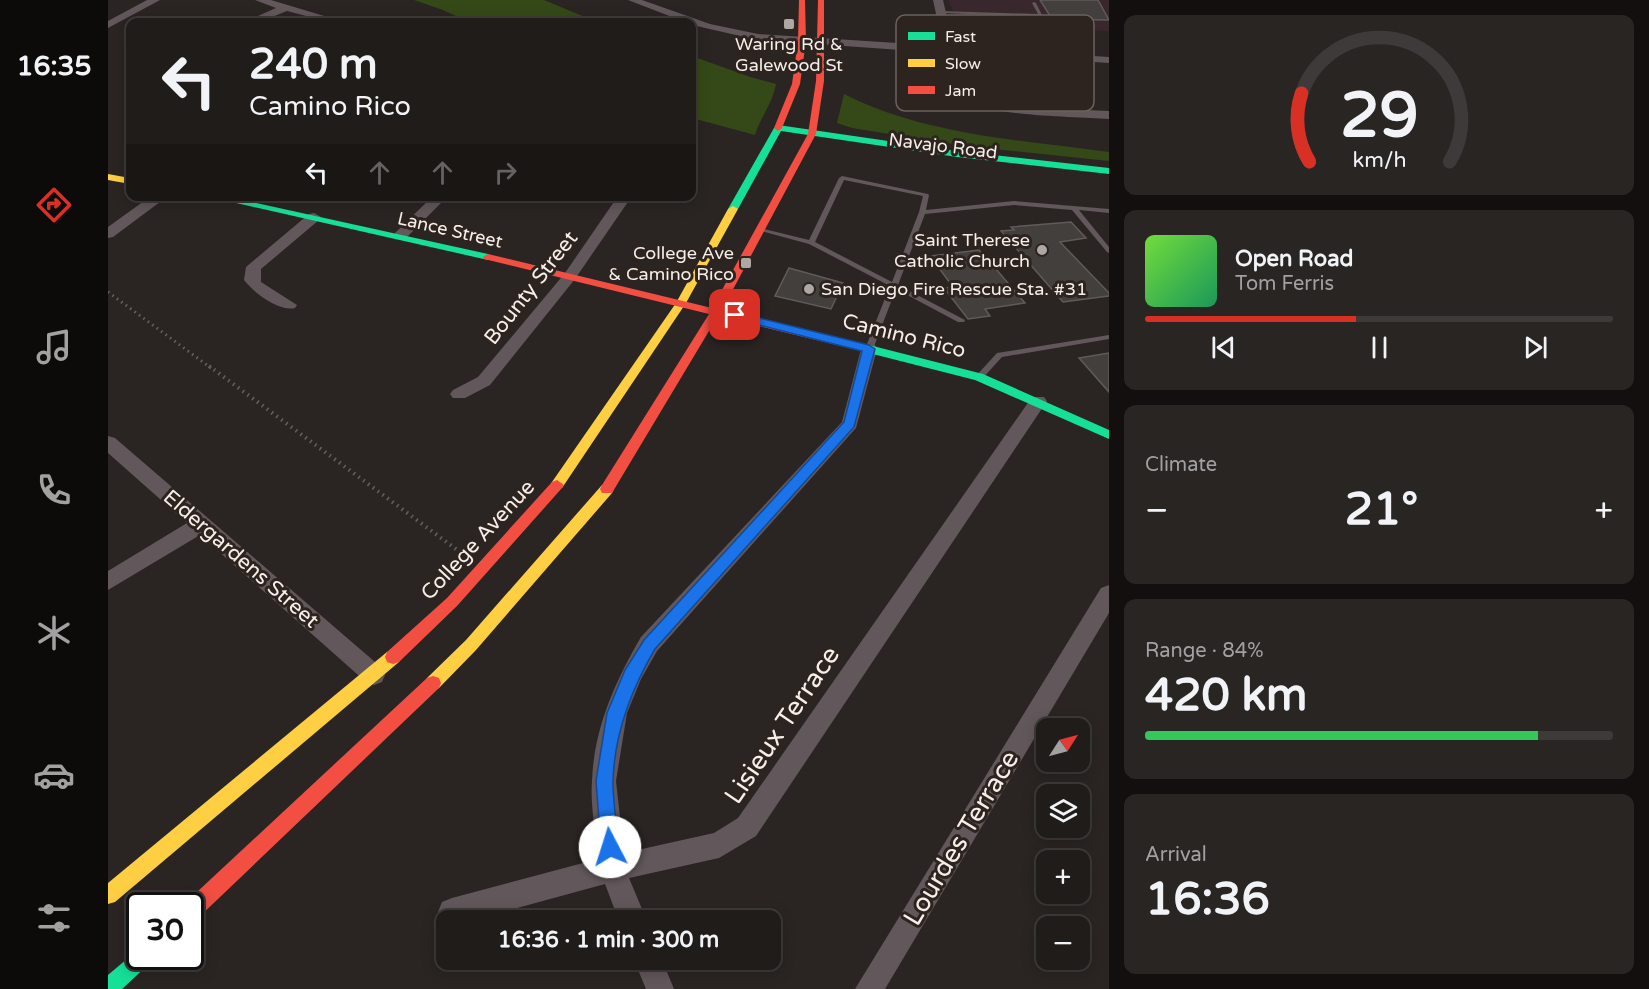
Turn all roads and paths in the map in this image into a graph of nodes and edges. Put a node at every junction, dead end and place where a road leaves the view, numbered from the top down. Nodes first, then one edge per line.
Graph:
1 (155, 0) edge
2 (260, 0) edge
3 (633, 0) edge
4 (802, 0) edge
5 (821, 0) edge
6 (938, 0) edge
7 (679, 2) dead end
8 (1034, 3) dead end
9 (286, 7) junction
10 (660, 10) junction
11 (941, 12) junction
12 (942, 15) edge
13 (262, 18) edge
14 (325, 18) edge
15 (684, 18) edge
16 (696, 22) edge
17 (108, 25) edge
18 (801, 41) junction
19 (821, 42) junction
20 (896, 46) edge
21 (1094, 59) edge
22 (1109, 60) edge
23 (1054, 111) edge
24 (1109, 115) edge
25 (776, 134) junction
26 (809, 140) junction
27 (1109, 171) edge
28 (108, 177) edge
29 (126, 180) edge
30 (1109, 184) edge
31 (154, 201) edge
32 (234, 201) edge
33 (436, 201) edge
34 (622, 201) edge
35 (1074, 208) junction
36 (1109, 211) edge
37 (922, 212) junction
38 (314, 217) junction
39 (760, 230) junction
40 (108, 234) edge
41 (400, 236) junction
42 (811, 243) junction
43 (1109, 251) edge
44 (570, 276) junction
45 (893, 286) junction
46 (108, 292) edge
47 (681, 303) junction
48 (289, 305) dead end
49 (716, 311) junction
50 (961, 320) dead end
51 (1109, 337) edge
52 (869, 349) junction
53 (980, 376) junction
54 (459, 393) dead end
55 (1038, 401) junction
56 (1109, 435) edge
57 (108, 443) edge
58 (202, 524) junction
59 (482, 568) junction
60 (108, 581) edge
61 (1109, 594) edge
62 (374, 675) junction
63 (612, 869) junction
64 (108, 895) edge
65 (204, 899) edge
66 (459, 910) edge
67 (629, 910) edge
68 (128, 970) edge
69 (652, 970) edge
70 (108, 988) edge
71 (660, 989) edge
72 (869, 989) edge

1 - 17 street
2 - 9 street
3 - 10 street
4 - 18 main road, College Avenue
5 - 19 main road
6 - 11 street
7 - 10 street
8 - 11 lane
9 - 13 street
9 - 14 street
10 - 15 street
11 - 12 street
16 - 18 street
18 - 19 street
18 - 25 main road, College Avenue
19 - 20 street
19 - 26 main road
21 - 22 street
23 - 24 street
25 - 26 main road, Navajo Road
25 - 47 main road, College Avenue
26 - 27 main road, Navajo Road
26 - 30 main road, Navajo Road
26 - 39 main road
28 - 29 main road
31 - 40 street
32 - 38 main road, Lance Street
33 - 41 street
34 - 44 street, Bounty Street
35 - 36 lane
35 - 37 lane
35 - 43 lane
37 - 42 lane
37 - 45 lane
38 - 41 main road, Lance Street
38 - 48 street
39 - 42 lane
39 - 49 main road
41 - 44 main road, Lance Street
42 - 45 lane
44 - 47 main road, Lance Street
44 - 54 street, Bounty Street
45 - 50 lane
45 - 52 lane
46 - 59 path
47 - 49 main road, Camino Rico
47 - 59 main road, College Avenue
49 - 52 main road, Camino Rico
49 - 65 main road
51 - 53 lane
52 - 53 main road, Camino Rico
52 - 63 street
53 - 55 main road, Camino Rico
55 - 56 main road, Camino Rico
55 - 63 street, Lisieux Terrace
57 - 58 street, Eldergardens Street
58 - 60 street
58 - 62 street, Eldergardens Street
59 - 62 main road, College Avenue
61 - 72 street, Lourdes Terrace
62 - 64 main road, College Avenue
63 - 66 street, Lisieux Terrace
63 - 67 street
68 - 70 main road
69 - 71 street

